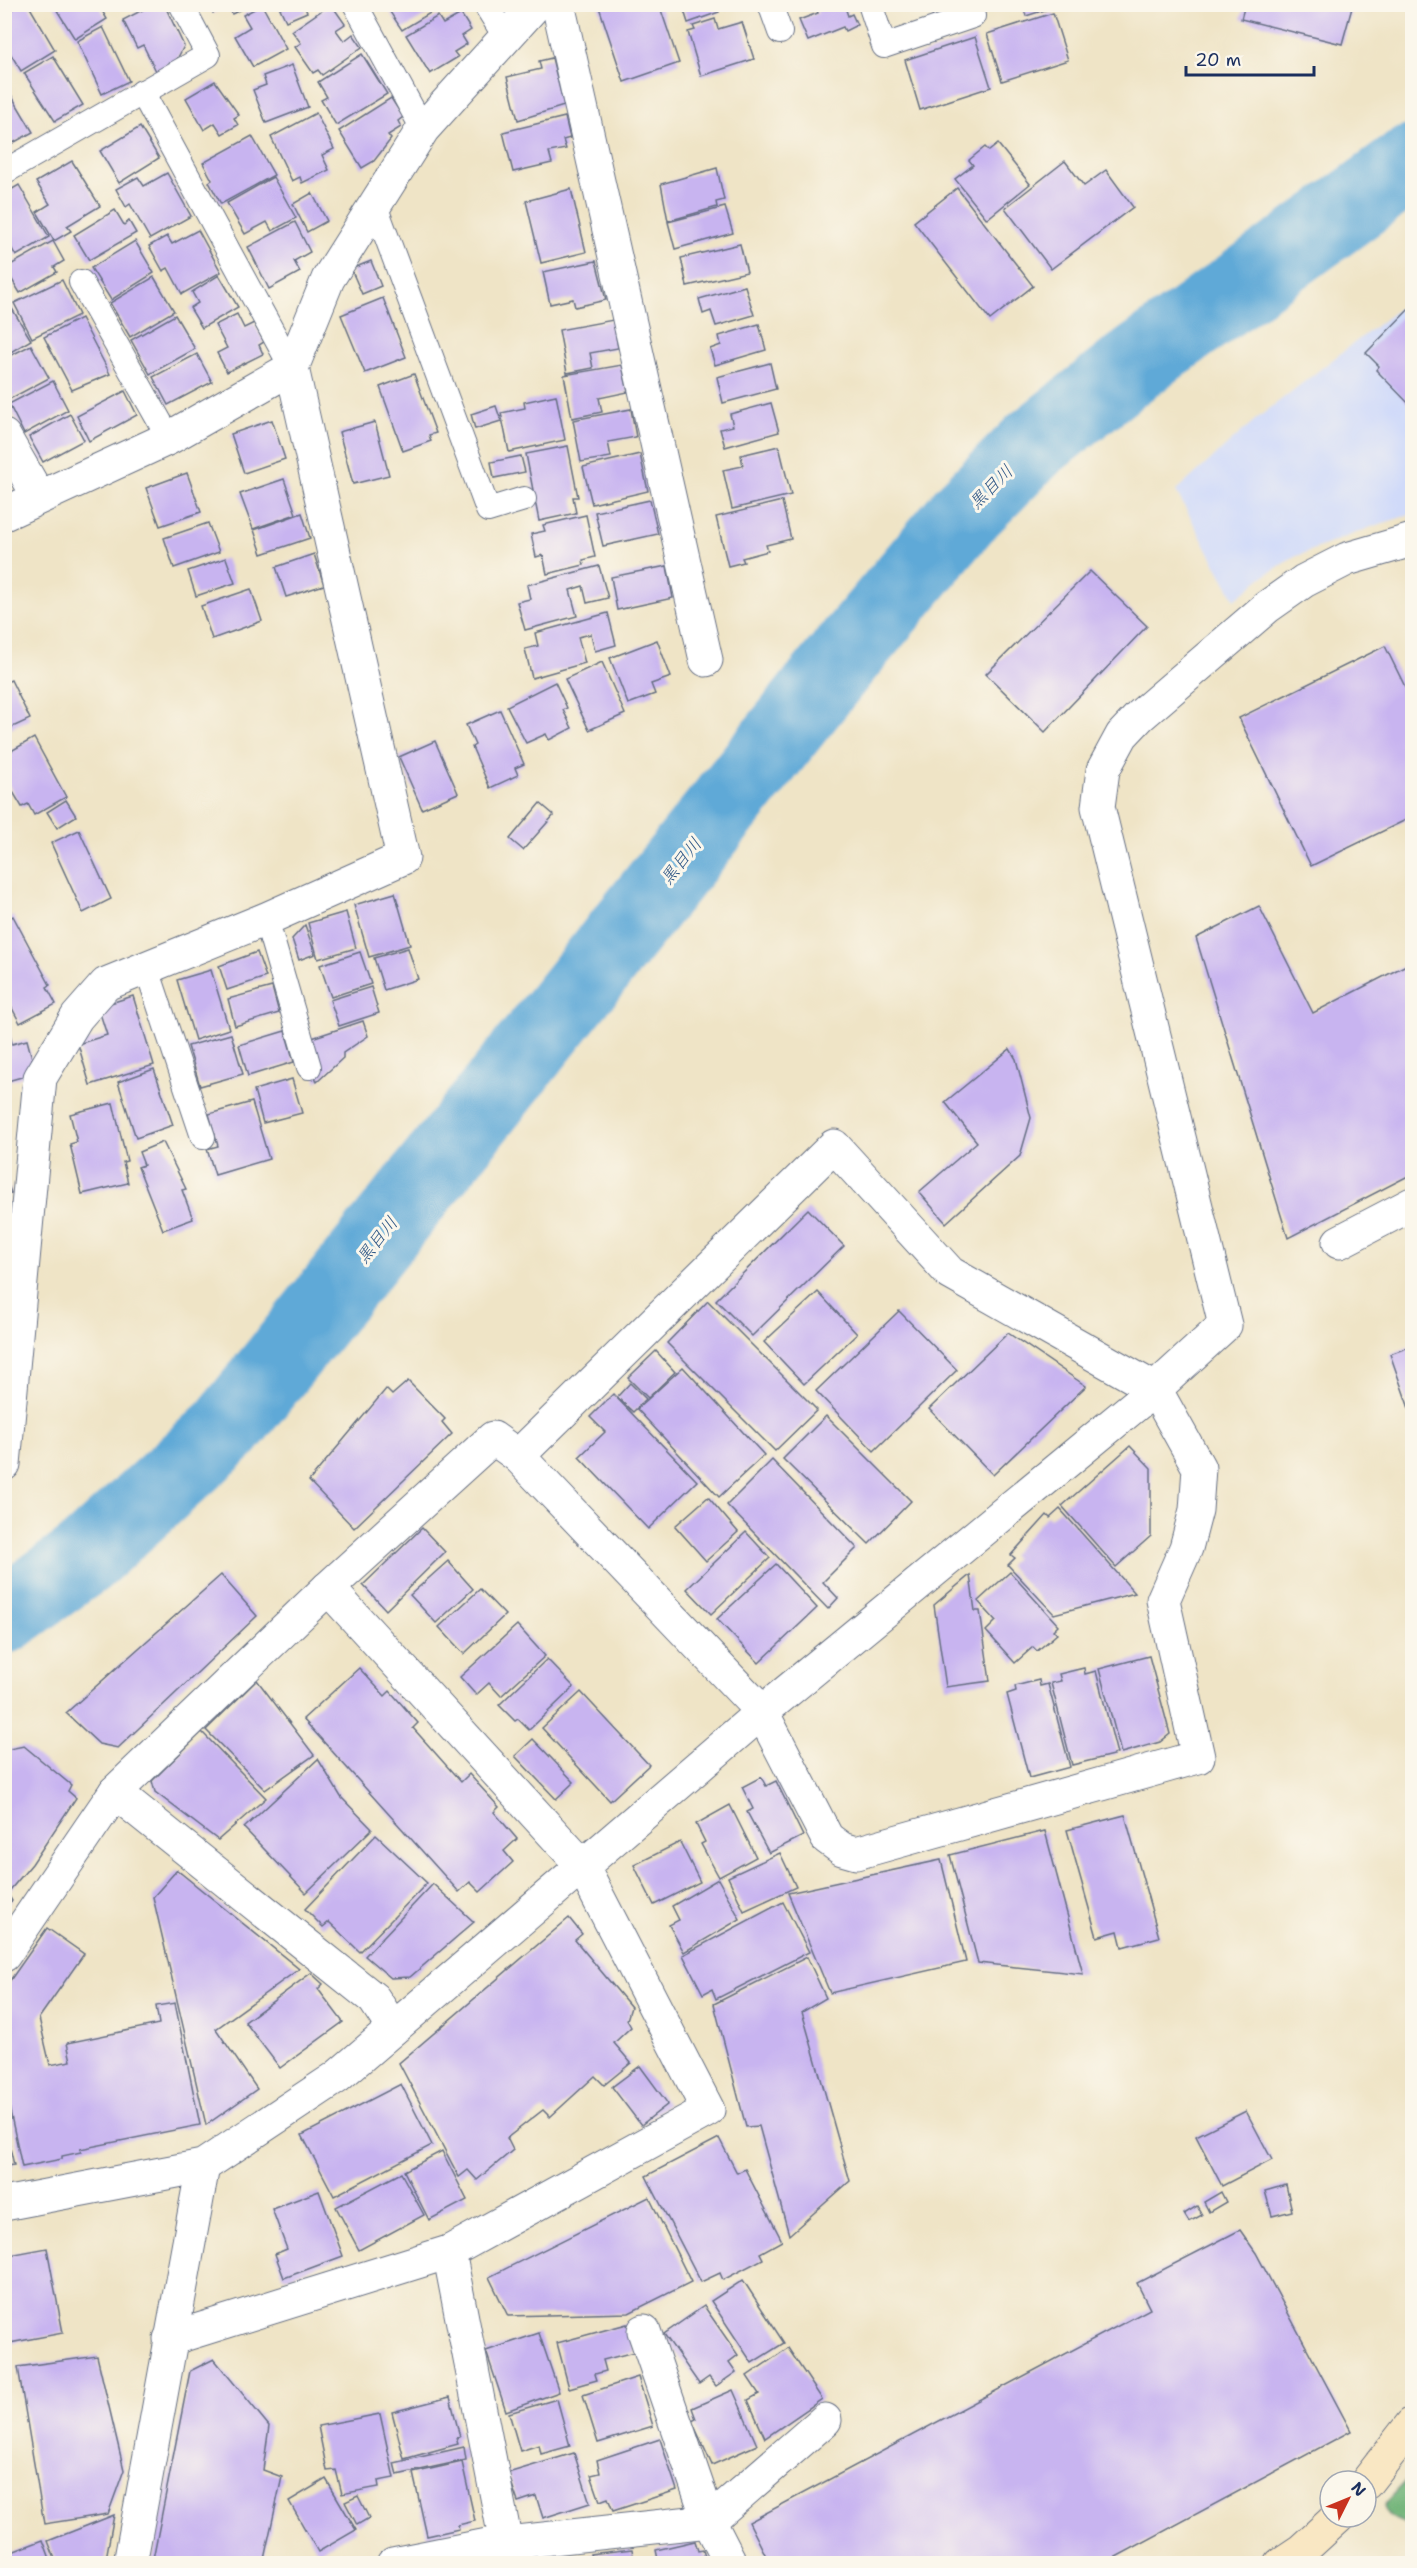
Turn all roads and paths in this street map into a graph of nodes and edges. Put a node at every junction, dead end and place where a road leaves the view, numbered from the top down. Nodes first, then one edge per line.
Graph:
1 (181, 4) edge
2 (355, 4) edge
3 (484, 4) edge
4 (536, 4) edge
5 (558, 4) edge
6 (770, 4) edge
7 (870, 4) edge
8 (973, 16) dead end
9 (780, 32) dead end
10 (506, 38) junction
11 (142, 92) junction
12 (423, 129) junction
13 (4, 172) edge
14 (374, 203) junction
15 (81, 282) dead end
16 (292, 368) junction
17 (4, 435) edge
18 (169, 438) junction
19 (39, 497) junction
20 (524, 499) dead end
21 (4, 514) edge
22 (1411, 545) edge
23 (706, 660) dead end
24 (266, 919) junction
25 (146, 966) junction
26 (309, 1067) dead end
27 (203, 1137) dead end
28 (1413, 1204) edge
29 (1339, 1242) dead end
30 (14, 1255) edge
31 (1155, 1389) junction
32 (518, 1456) junction
33 (4, 1464) edge
34 (328, 1588) junction
35 (762, 1712) junction
36 (115, 1792) junction
37 (581, 1864) junction
38 (4, 1955) edge
39 (393, 2028) junction
40 (203, 2166) junction
41 (4, 2204) edge
42 (449, 2252) junction
43 (645, 2331) dead end
44 (170, 2339) junction
45 (825, 2420) dead end
46 (1413, 2424) edge
47 (1377, 2469) edge
48 (709, 2521) junction
49 (1325, 2529) edge
50 (506, 2543) junction
51 (130, 2564) edge
52 (393, 2564) edge
53 (731, 2564) edge
54 (1281, 2564) edge

1 - 11 lane
2 - 12 lane
3 - 10 lane
4 - 10 street
5 - 23 street
6 - 9 lane
7 - 8 lane
10 - 12 street
11 - 13 lane
11 - 16 lane
12 - 14 street
14 - 16 street
14 - 20 lane
15 - 18 lane
16 - 18 street
16 - 24 street
17 - 19 street
18 - 19 street
19 - 21 street
22 - 31 street
24 - 25 street
24 - 26 lane
25 - 27 lane
25 - 30 street
28 - 29 street
30 - 33 street
31 - 32 street
31 - 35 street
31 - 35 street
32 - 34 street
32 - 35 street
34 - 36 street
34 - 37 street
35 - 37 street
36 - 38 street
36 - 39 street
37 - 39 street
37 - 42 street
39 - 40 street
40 - 41 street
40 - 44 street
42 - 44 street
42 - 50 street
43 - 48 street
44 - 51 street
45 - 48 street
46 - 47 street
48 - 50 street
48 - 53 street
49 - 54 street
50 - 52 street

